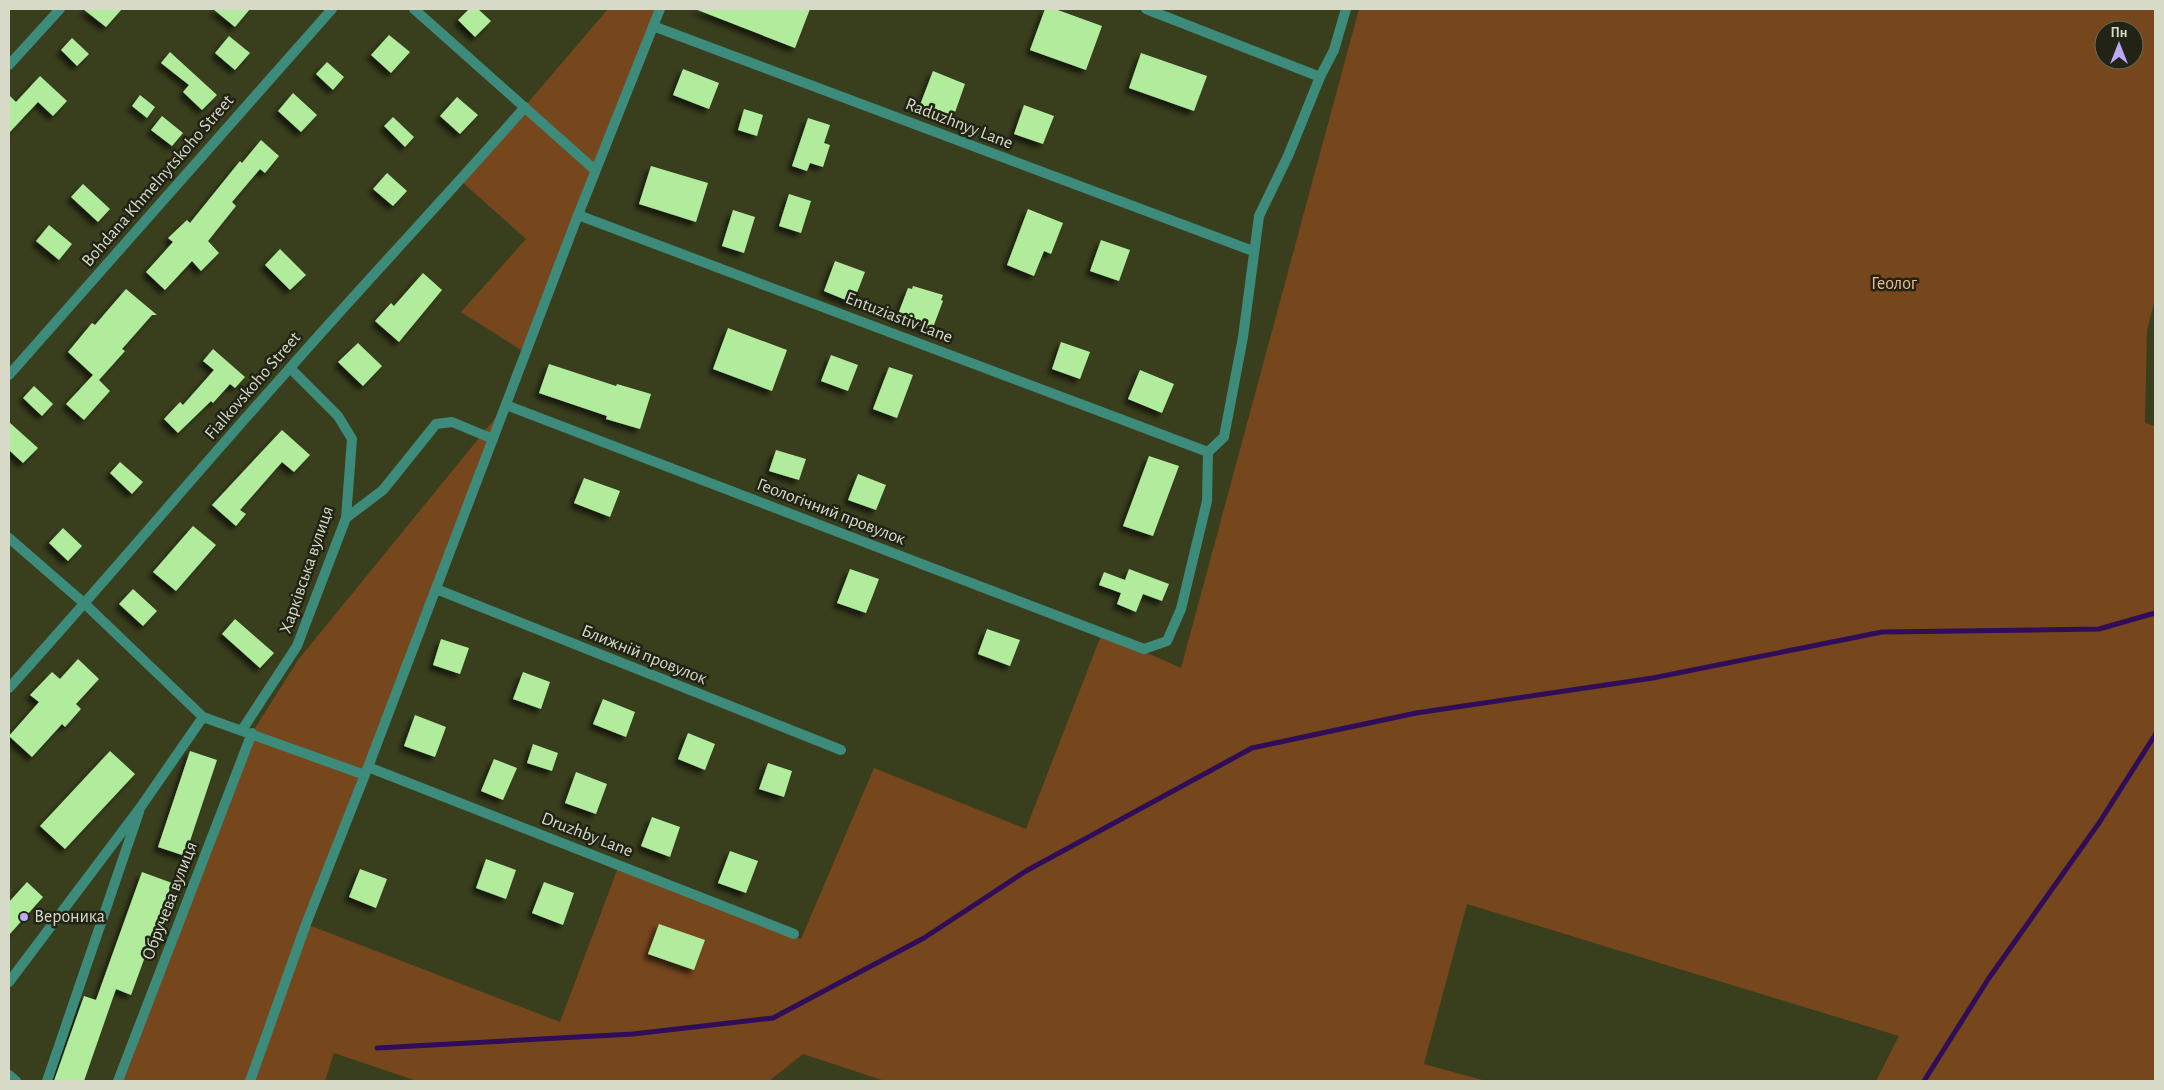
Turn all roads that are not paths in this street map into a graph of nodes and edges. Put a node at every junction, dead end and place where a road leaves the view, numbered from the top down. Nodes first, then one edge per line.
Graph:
1 (60, 9) edge
2 (332, 9) edge
3 (414, 9) edge
4 (660, 9) edge
5 (1146, 9) edge
6 (1346, 9) edge
7 (653, 26) junction
8 (9, 65) edge
9 (1320, 77) junction
10 (525, 107) junction
11 (595, 170) junction
12 (578, 215) junction
13 (1253, 252) junction
14 (290, 368) junction
15 (9, 375) edge
16 (506, 404) junction
17 (493, 439) junction
18 (1208, 452) junction
19 (346, 518) junction
20 (9, 538) edge
21 (436, 589) junction
22 (85, 604) junction
23 (9, 688) edge
24 (204, 717) junction
25 (247, 732) junction
26 (841, 750) dead end
27 (367, 771) junction
28 (140, 808) junction
29 (794, 934) dead end
30 (9, 982) edge
31 (9, 1075) edge
32 (16, 1081) edge
33 (47, 1081) edge
34 (118, 1081) edge
35 (250, 1081) edge

1 - 8 street
2 - 15 street, Bohdana Khmelnytskoho Street
3 - 10 street
4 - 7 street
5 - 9 street
6 - 9 street
7 - 11 street
7 - 13 street, Raduzhnyy Lane
9 - 13 street
10 - 11 street
10 - 14 street, Fialkovskoho Street
11 - 12 street
12 - 16 street
12 - 18 street, Entuziastiv Lane
13 - 18 street
14 - 19 street, Харківська вулиця
14 - 22 street, Fialkovskoho Street
16 - 17 street
16 - 18 street, Геологічний провулок
17 - 19 street
17 - 21 street
19 - 25 street, Харківська вулиця
20 - 22 street
21 - 26 street, Ближній провулок
21 - 27 street
22 - 23 street, Fialkovskoho Street
22 - 24 street
24 - 25 street, Druzhby Lane
24 - 28 street
25 - 27 street, Druzhby Lane
25 - 34 street, Обручева вулиця
27 - 29 street, Druzhby Lane
27 - 35 street
28 - 30 street
28 - 33 street
31 - 32 street

